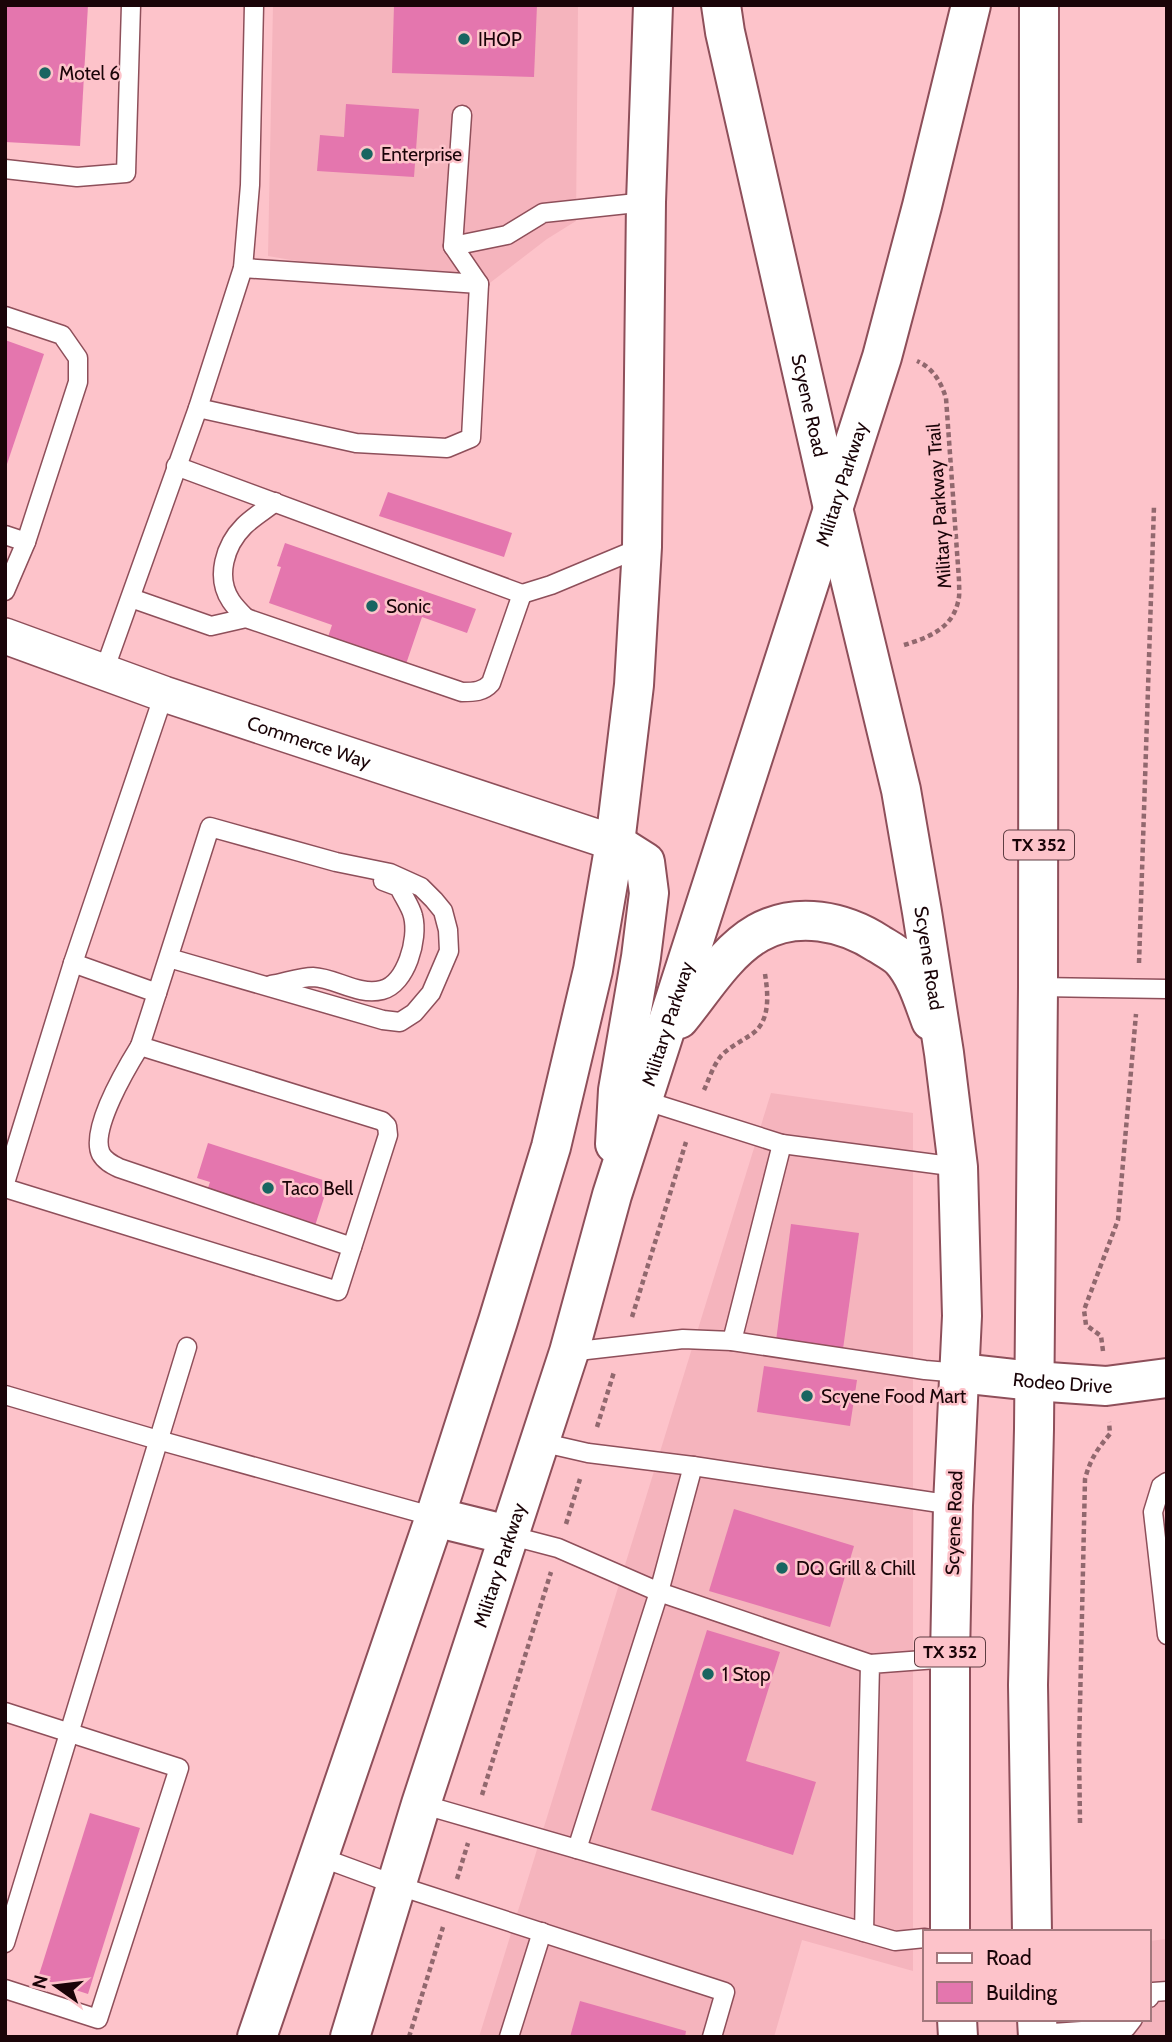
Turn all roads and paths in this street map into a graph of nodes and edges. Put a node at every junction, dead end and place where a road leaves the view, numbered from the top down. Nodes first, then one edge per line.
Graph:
1 (131, 5) edge
2 (254, 5) edge
3 (653, 5) edge
4 (721, 5) edge
5 (971, 5) edge
6 (1039, 5) edge
7 (462, 115) dead end
8 (5, 169) edge
9 (646, 202) junction
10 (453, 246) junction
11 (243, 268) junction
12 (479, 284) junction
13 (5, 316) edge
14 (916, 360) dead end
15 (198, 408) junction
16 (176, 466) junction
17 (275, 502) junction
18 (1154, 506) dead end
19 (833, 508) junction
20 (5, 535) edge
21 (26, 542) junction
22 (642, 547) junction
23 (5, 591) edge
24 (522, 594) junction
25 (131, 598) junction
26 (246, 618) junction
27 (5, 636) edge
28 (904, 645) dead end
29 (104, 671) junction
30 (164, 694) junction
31 (615, 843) junction
32 (336, 862) junction
33 (169, 958) junction
34 (73, 963) junction
35 (268, 986) junction
36 (1038, 987) junction
37 (1138, 989) junction
38 (1167, 989) edge
39 (157, 993) junction
40 (663, 1040) junction
41 (140, 1046) junction
42 (944, 1053) junction
43 (630, 1095) junction
44 (782, 1144) junction
45 (958, 1167) junction
46 (5, 1183) edge
47 (5, 1188) edge
48 (352, 1247) junction
49 (732, 1341) junction
50 (1102, 1346) dead end
51 (187, 1347) dead end
52 (569, 1352) junction
53 (960, 1373) junction
54 (1167, 1378) edge
55 (1034, 1381) junction
56 (5, 1395) edge
57 (1110, 1434) dead end
58 (159, 1440) junction
59 (540, 1442) junction
60 (693, 1466) junction
61 (1167, 1482) edge
62 (953, 1506) junction
63 (435, 1517) junction
64 (508, 1535) junction
65 (659, 1592) junction
66 (1167, 1635) edge
67 (950, 1658) junction
68 (870, 1664) junction
69 (5, 1713) edge
70 (68, 1733) junction
71 (421, 1804) junction
72 (1080, 1823) dead end
73 (577, 1849) junction
74 (320, 1857) junction
75 (396, 1885) junction
76 (950, 1930) edge
77 (1032, 1930) edge
78 (542, 1932) junction
79 (864, 1932) junction
80 (923, 1938) edge
81 (5, 1943) edge
82 (5, 1989) edge
83 (1167, 1991) edge
84 (1151, 1995) edge
85 (1131, 2021) edge
86 (1037, 2030) edge
87 (257, 2037) edge
88 (350, 2037) edge
89 (509, 2037) edge
90 (712, 2037) edge

1 - 8 lane
2 - 11 lane
3 - 9 main road
4 - 19 main road, Scyene Road / TX 352
5 - 19 main road, Military Parkway
6 - 36 main road, TX 352
7 - 10 lane
9 - 10 lane
9 - 22 main road
10 - 12 lane
11 - 12 lane
11 - 15 lane
12 - 15 lane
13 - 21 lane
14 - 28 path, Military Parkway Trail
15 - 16 lane
16 - 17 lane
16 - 25 lane
17 - 24 lane
17 - 26 lane
18 - 37 path
19 - 40 main road, Military Parkway
19 - 42 main road, Scyene Road / TX 352
20 - 21 lane
21 - 23 lane
22 - 24 lane
22 - 31 main road
24 - 26 lane
25 - 26 lane
25 - 29 lane
27 - 29 street, Commerce Way
29 - 30 street, Commerce Way
30 - 31 street, Commerce Way
30 - 34 lane
31 - 43 main road
31 - 63 main road
32 - 33 lane
32 - 35 lane
32 - 35 lane
33 - 35 lane
33 - 39 lane
34 - 39 lane
34 - 46 lane
36 - 37 lane
36 - 55 main road, TX 352
37 - 38 lane
37 - 50 path
39 - 41 lane
40 - 42 main road
40 - 43 main road, Military Parkway
41 - 48 lane
41 - 48 lane
42 - 45 main road, Scyene Road / TX 352
43 - 44 lane
43 - 52 main road, Military Parkway
44 - 45 lane
44 - 49 lane
45 - 53 main road, Scyene Road / TX 352
47 - 48 lane
49 - 52 lane
49 - 53 lane
51 - 58 lane
52 - 59 main road, Military Parkway
53 - 55 main road, Rodeo Drive
53 - 62 main road, Scyene Road / TX 352
54 - 55 main road, Rodeo Drive
55 - 77 main road, TX 352
56 - 58 lane
57 - 72 path
58 - 63 lane
58 - 70 lane
59 - 60 lane
59 - 64 main road, Military Parkway
60 - 62 lane
60 - 65 lane
61 - 66 lane
62 - 67 main road, Scyene Road / TX 352
63 - 64 main road
63 - 74 main road
64 - 65 lane
64 - 71 main road, Military Parkway
65 - 68 lane
65 - 73 lane
67 - 68 lane
67 - 76 main road, Scyene Road / TX 352
68 - 79 lane
69 - 70 lane
70 - 81 lane
70 - 82 lane
71 - 73 lane
71 - 75 main road, Military Parkway
73 - 79 lane
74 - 75 lane
74 - 87 main road
75 - 78 lane
75 - 88 main road, Military Parkway
78 - 89 lane
78 - 90 lane
79 - 80 lane
83 - 84 lane
85 - 86 lane

